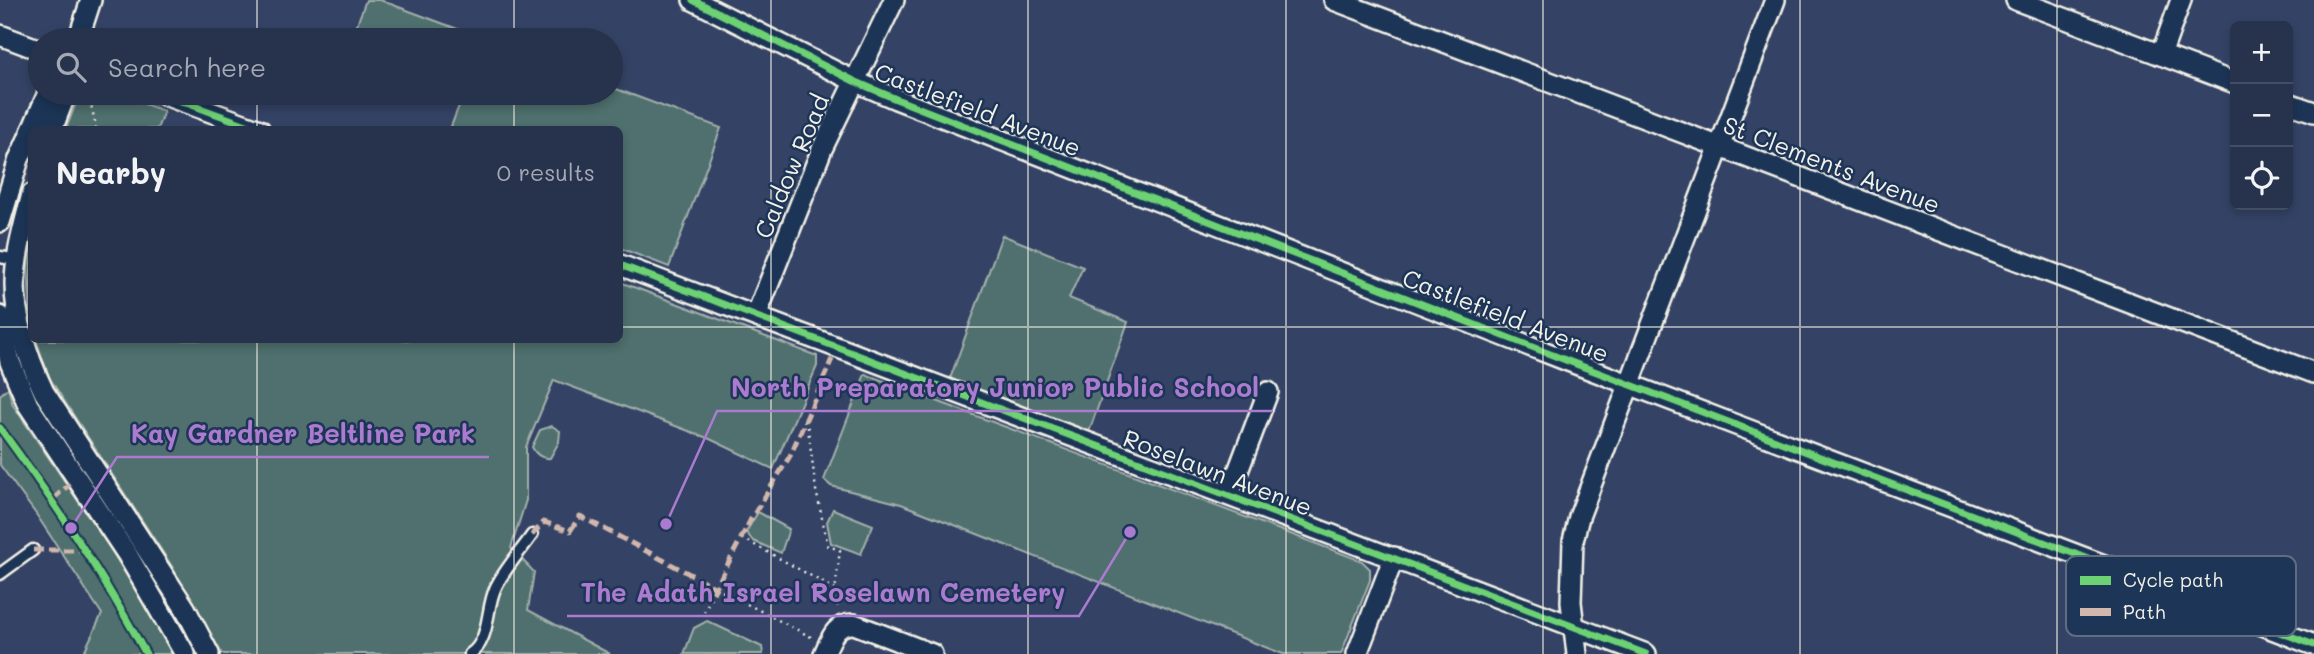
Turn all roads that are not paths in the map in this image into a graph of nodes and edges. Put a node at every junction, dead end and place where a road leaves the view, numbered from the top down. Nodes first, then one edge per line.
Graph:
1 (90, 0) edge
2 (694, 0) edge
3 (894, 0) edge
4 (1334, 0) edge
5 (1775, 0) edge
6 (2016, 0) edge
7 (2181, 0) edge
8 (82, 28) edge
9 (0, 35) edge
10 (28, 46) edge
11 (2161, 55) junction
12 (854, 81) junction
13 (2230, 81) edge
14 (43, 105) edge
15 (61, 105) edge
16 (192, 105) edge
17 (2293, 105) edge
18 (2314, 113) edge
19 (34, 126) edge
20 (54, 126) edge
21 (249, 126) edge
22 (28, 139) edge
23 (1720, 147) junction
24 (28, 205) edge
25 (0, 222) edge
26 (9, 259) edge
27 (623, 266) edge
28 (0, 316) edge
29 (756, 316) junction
30 (2314, 373) edge
31 (1630, 384) junction
32 (1268, 392) dead end
33 (1229, 495) junction
34 (533, 535) dead end
35 (33, 550) dead end
36 (2081, 556) edge
37 (1394, 557) junction
38 (0, 574) edge
39 (185, 608) junction
40 (165, 618) junction
41 (1573, 626) junction
42 (2290, 636) edge
43 (2314, 645) edge
44 (819, 647) edge
45 (186, 654) edge
46 (209, 654) edge
47 (470, 654) edge
48 (932, 654) edge
49 (1357, 654) edge
50 (1577, 654) edge
51 (1646, 654) edge

1 - 8 street
2 - 12 street, Castlefield Avenue
3 - 12 street, Caldow Road
4 - 23 street, St Clements Avenue
5 - 23 street
6 - 11 street
7 - 11 street
9 - 10 street
11 - 13 street
12 - 29 street, Caldow Road
12 - 31 street, Castlefield Avenue
14 - 19 street
15 - 20 street
16 - 21 street
17 - 18 street
22 - 25 street
23 - 30 street, St Clements Avenue
23 - 31 street
24 - 26 street
26 - 39 street
27 - 29 street, Roselawn Avenue
28 - 40 street
29 - 33 street, Roselawn Avenue
31 - 36 street, Castlefield Avenue
31 - 41 street
32 - 33 street
33 - 37 street, Roselawn Avenue
34 - 47 lane
35 - 38 lane
37 - 41 street, Roselawn Avenue
37 - 49 street
39 - 40 street
39 - 46 street
40 - 45 street
41 - 50 street
41 - 51 street, Roselawn Avenue
42 - 43 street, Castlefield Avenue
44 - 48 street

